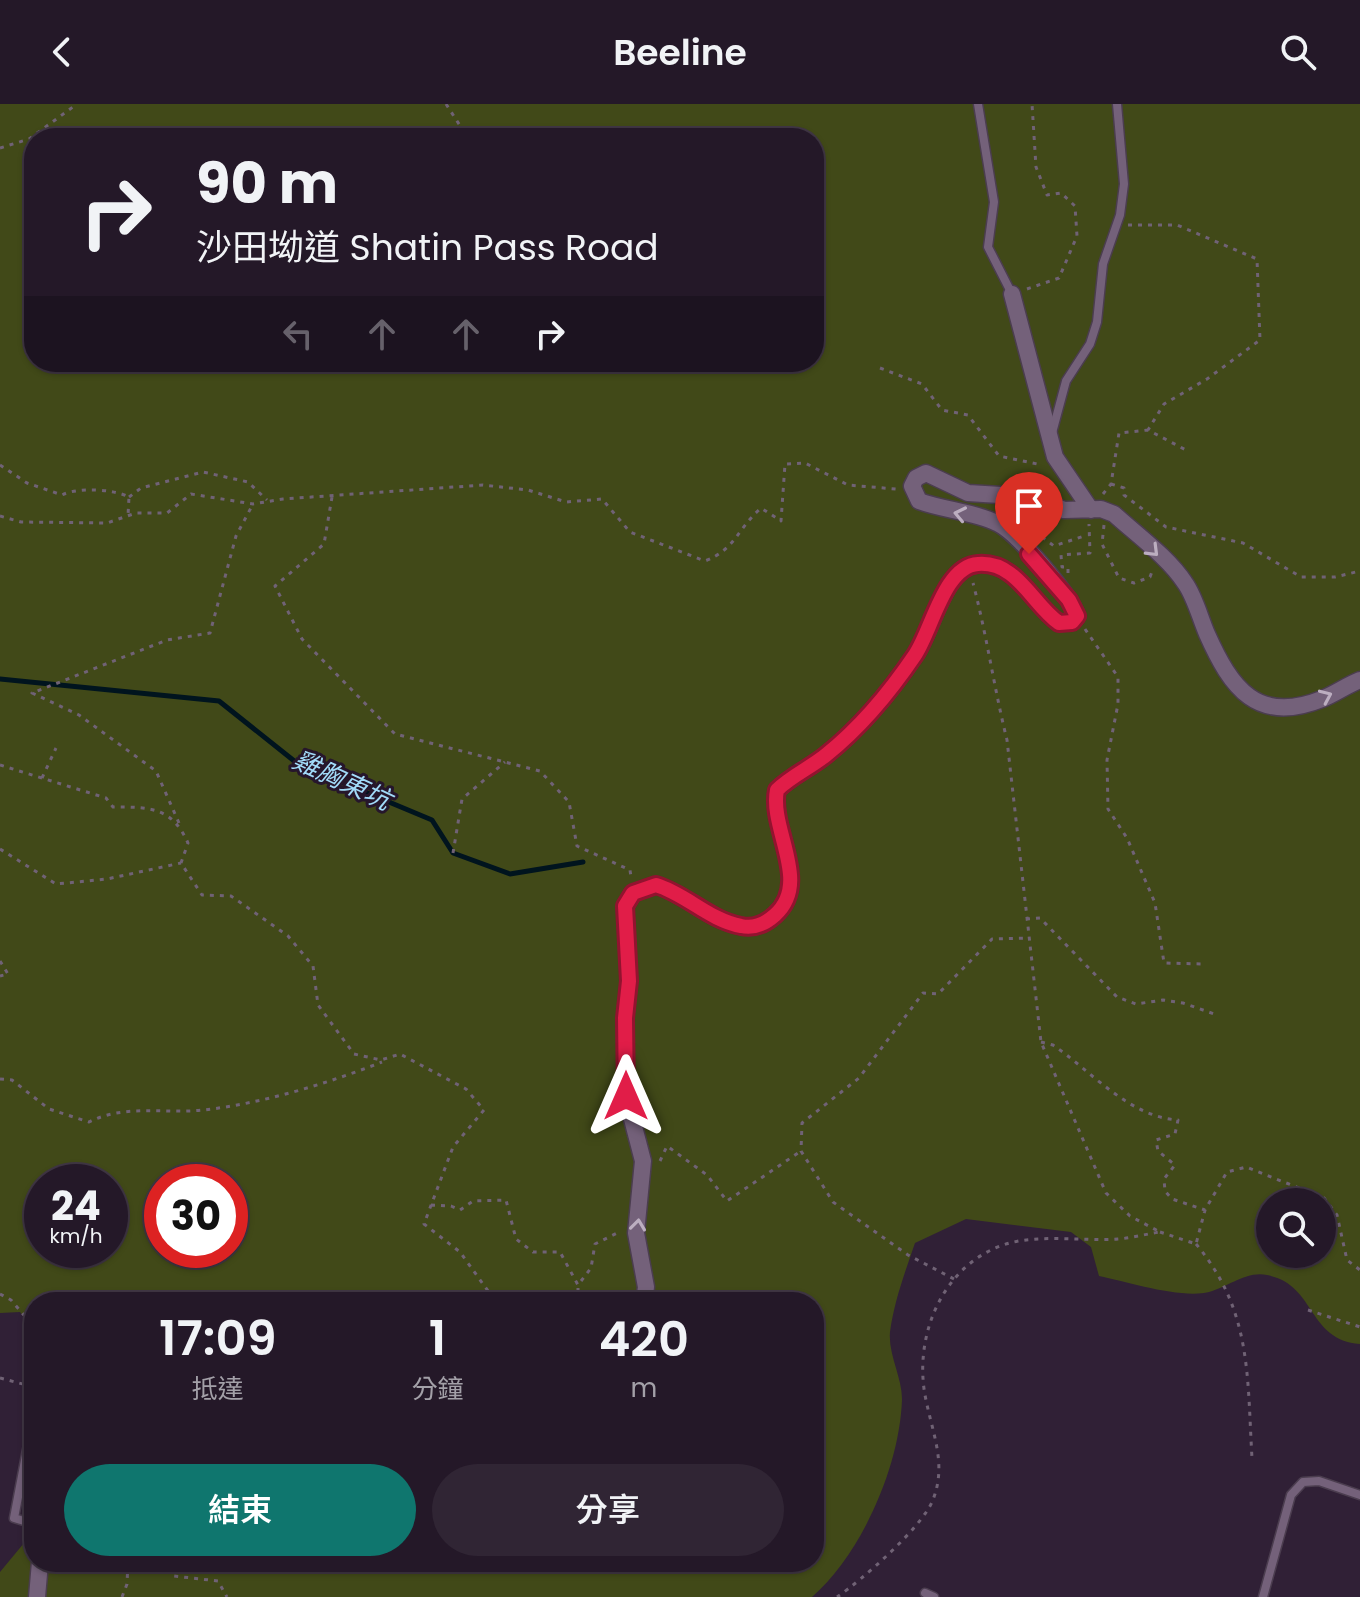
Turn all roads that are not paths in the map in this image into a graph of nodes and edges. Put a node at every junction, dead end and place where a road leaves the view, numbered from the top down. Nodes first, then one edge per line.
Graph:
1 (978, 104) edge
2 (1117, 104) edge
3 (1012, 294) joint
4 (1050, 437) junction
5 (1090, 517) junction
6 (1360, 680) edge
7 (645, 1292) edge
8 (24, 1466) edge
9 (1360, 1495) edge
10 (24, 1521) edge
11 (39, 1572) edge
12 (37, 1597) edge
13 (1263, 1597) edge

1 - 3 lane
2 - 4 lane
3 - 4 street
4 - 5 street
5 -> 6 street
7 -> 5 street
8 - 10 lane
9 - 13 lane
11 - 12 street

